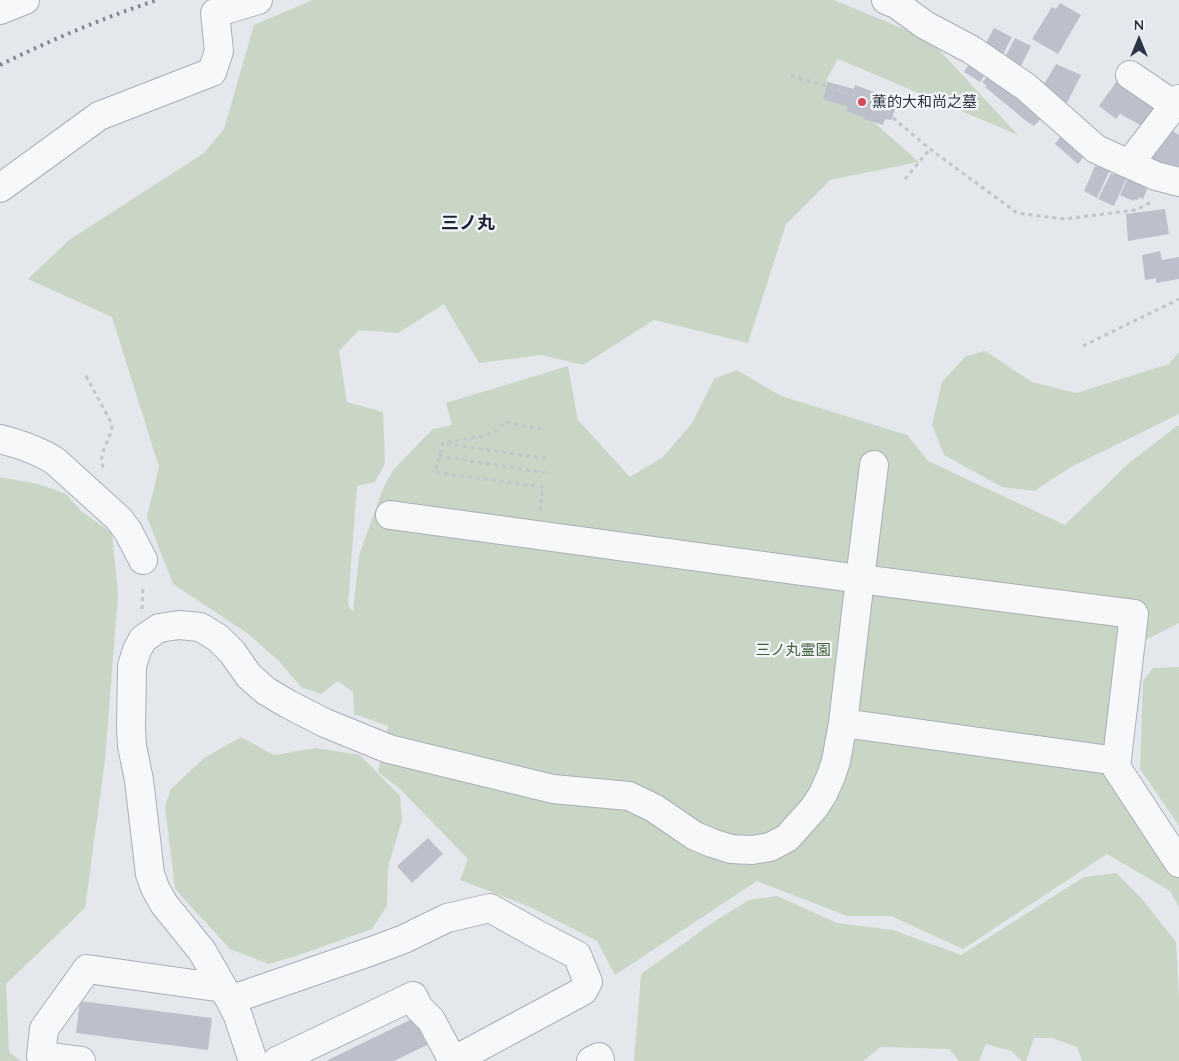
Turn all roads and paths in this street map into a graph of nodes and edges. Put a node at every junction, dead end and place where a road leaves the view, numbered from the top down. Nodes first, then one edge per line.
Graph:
1 (25, 0) edge
2 (258, 0) edge
3 (886, 0) edge
4 (0, 10) edge
5 (791, 75) dead end
6 (1130, 76) dead end
7 (1174, 113) edge
8 (930, 149) junction
9 (1129, 164) junction
10 (906, 179) dead end
11 (1179, 182) edge
12 (0, 188) edge
13 (1153, 201) dead end
14 (1179, 299) edge
15 (1083, 346) dead end
16 (86, 376) dead end
17 (544, 430) dead end
18 (0, 439) edge
19 (444, 443) junction
20 (439, 456) junction
21 (550, 459) dead end
22 (874, 466) dead end
23 (105, 472) dead end
24 (546, 473) dead end
25 (539, 514) dead end
26 (390, 515) dead end
27 (143, 560) dead end
28 (860, 579) junction
29 (843, 723) junction
30 (1117, 761) junction
31 (1179, 863) edge
32 (227, 994) junction
33 (42, 1058) edge
34 (81, 1061) edge
35 (253, 1061) edge
36 (277, 1061) edge
37 (454, 1061) edge
38 (591, 1061) edge
39 (600, 1061) edge

1 - 4 street
2 - 12 street
3 - 9 street
5 - 8 path
6 - 7 street
7 - 9 street
8 - 10 path
8 - 13 path
9 - 11 street
14 - 15 path
16 - 23 path
17 - 19 path
18 - 27 street
19 - 20 path
19 - 21 path
20 - 24 path
20 - 25 path
22 - 28 street
26 - 28 street
28 - 29 street
28 - 30 street
29 - 30 street
29 - 32 street
30 - 31 street
32 - 33 street
32 - 35 street
32 - 37 street
33 - 34 street
36 - 37 street
38 - 39 street

